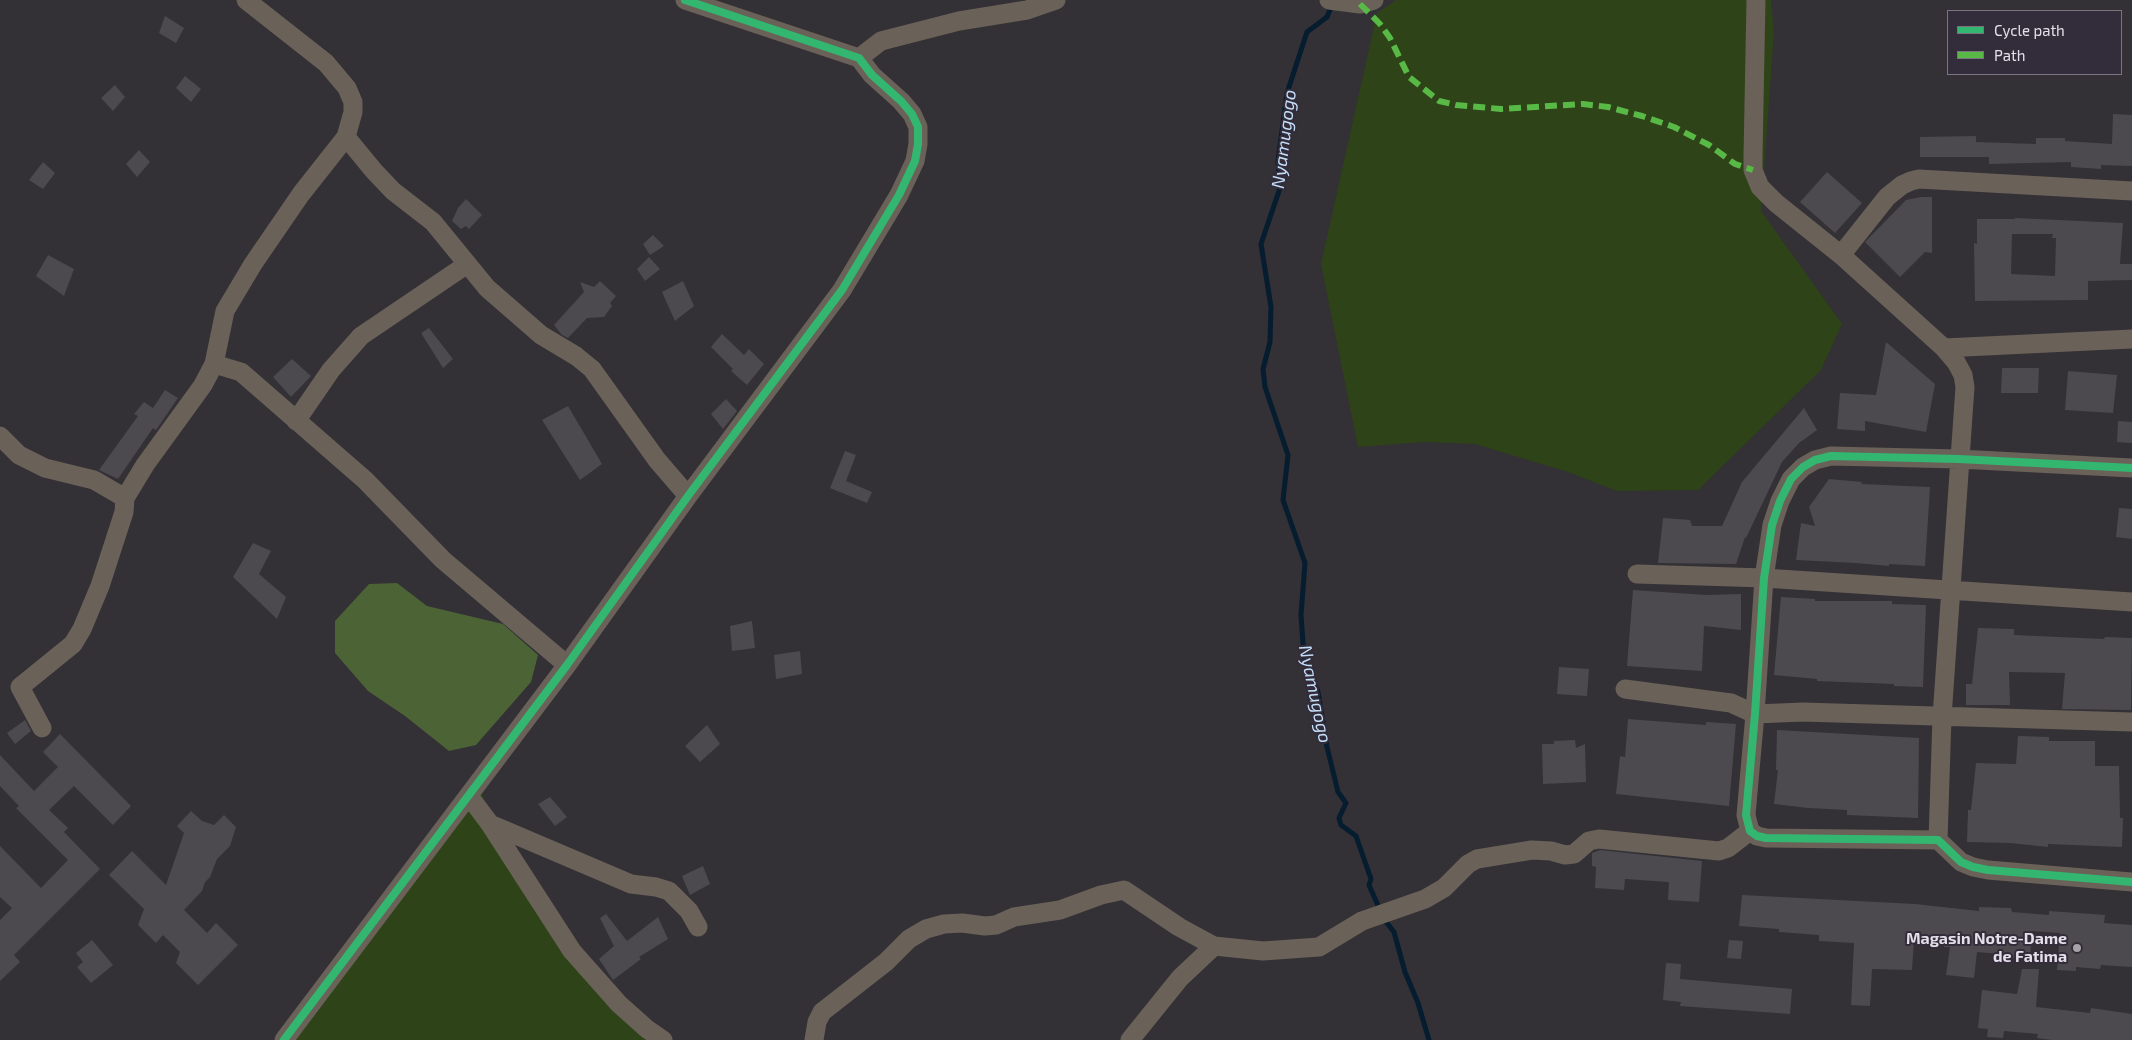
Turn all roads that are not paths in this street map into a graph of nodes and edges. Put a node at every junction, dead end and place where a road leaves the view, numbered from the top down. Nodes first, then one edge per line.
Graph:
1 (246, 0) edge
2 (685, 0) edge
3 (1056, 0) edge
4 (1329, 0) edge
5 (1374, 0) edge
6 (1756, 0) edge
7 (859, 58) junction
8 (346, 137) junction
9 (2132, 191) edge
10 (1842, 255) junction
11 (466, 265) junction
12 (2132, 339) edge
13 (1944, 348) junction
14 (214, 364) junction
15 (296, 420) junction
16 (0, 436) edge
17 (1959, 458) junction
18 (2132, 468) edge
19 (688, 496) junction
20 (125, 498) junction
21 (1637, 574) dead end
22 (1764, 578) junction
23 (1952, 590) junction
24 (2132, 602) edge
25 (567, 665) junction
26 (1625, 689) dead end
27 (1756, 714) junction
28 (1942, 717) junction
29 (2132, 722) edge
30 (42, 728) dead end
31 (469, 796) junction
32 (490, 824) junction
33 (1750, 831) junction
34 (1938, 840) junction
35 (2132, 882) edge
36 (698, 927) dead end
37 (1214, 946) junction
38 (284, 1040) edge
39 (663, 1040) edge
40 (814, 1040) edge
41 (1130, 1040) edge

1 - 8 street
2 - 7 street
3 - 7 street
4 - 5 street
6 - 10 street
7 - 19 street
8 - 11 street
8 - 14 street
9 - 10 street
10 - 13 street
11 - 15 street
11 - 19 street
12 - 13 street
13 - 17 street
14 - 15 street
14 - 20 street
15 - 25 street
16 - 20 street
17 - 18 street
17 - 22 street
17 - 23 street
19 - 25 street
20 - 30 street
21 - 22 street
22 - 23 street
22 - 27 street
23 - 24 street
23 - 28 street
25 - 31 street
26 - 27 street
27 - 28 street
27 - 33 street
28 - 29 street
28 - 34 street
31 - 32 street
31 - 38 street
32 - 36 street
32 - 39 street
33 - 34 street
33 - 37 street
34 - 35 street
37 - 40 street
37 - 41 street

